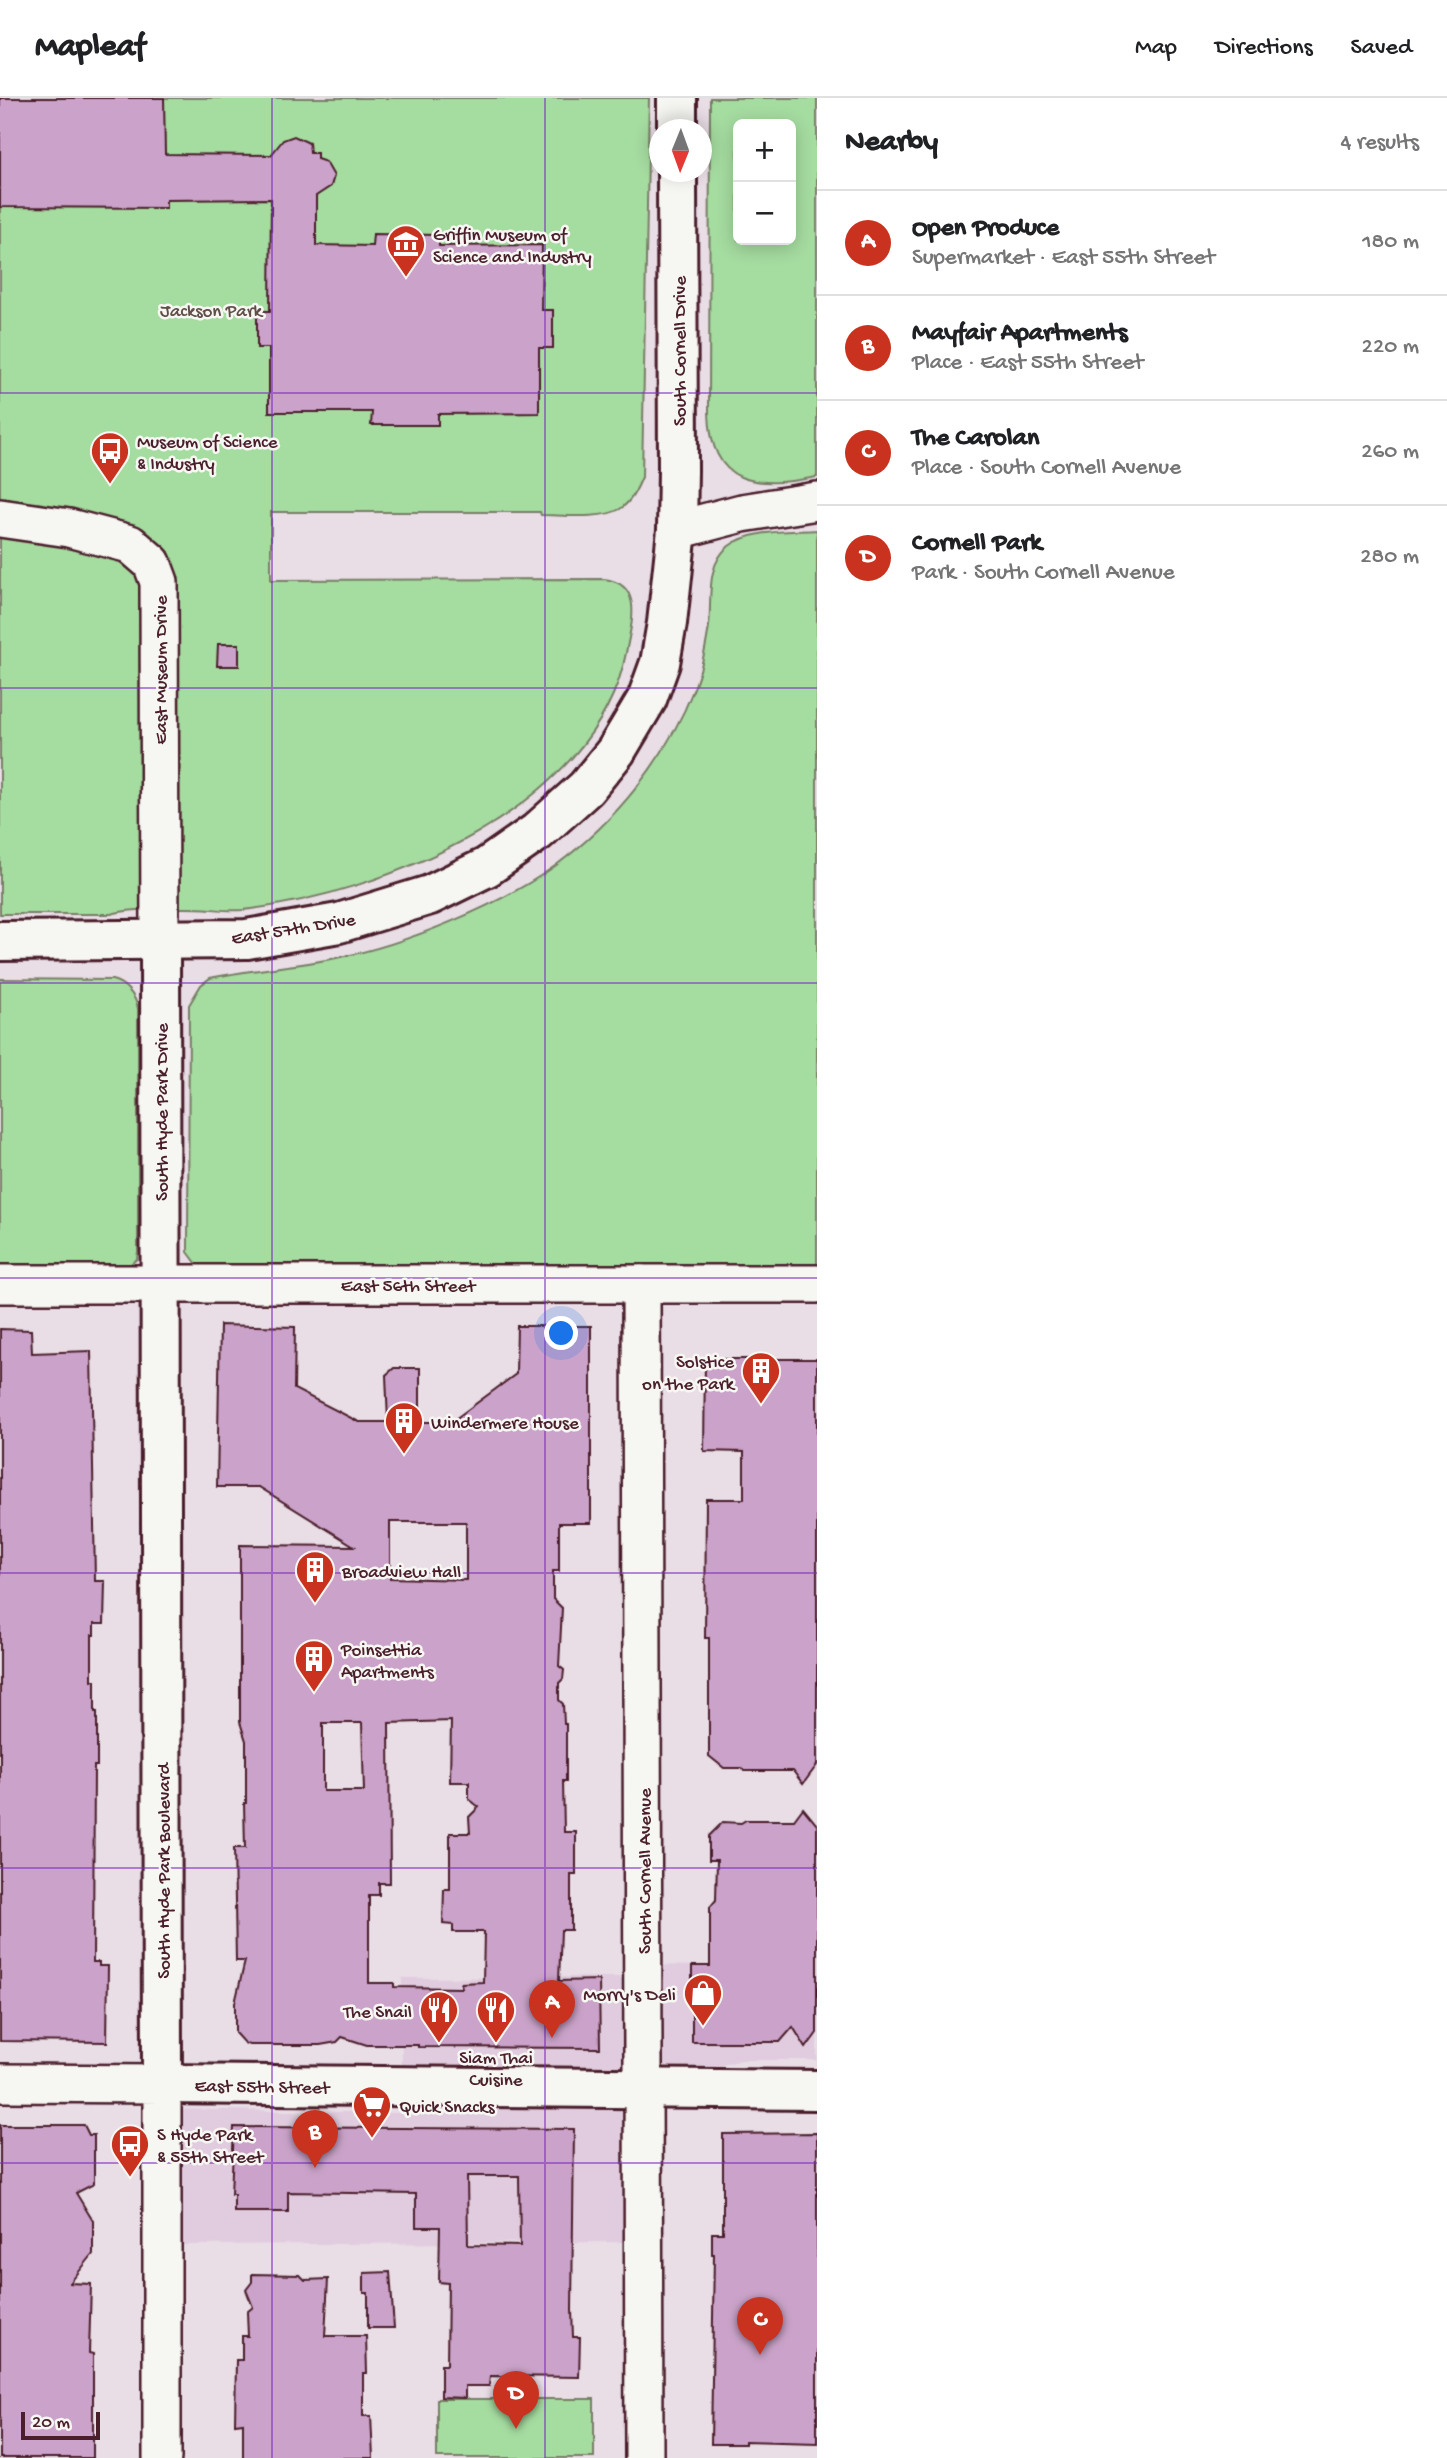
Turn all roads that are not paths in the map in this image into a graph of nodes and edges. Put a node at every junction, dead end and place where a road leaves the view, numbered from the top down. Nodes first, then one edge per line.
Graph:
1 (677, 98) edge
2 (677, 119) edge
3 (677, 182) edge
4 (817, 502) edge
5 (0, 518) edge
6 (677, 530) junction
7 (0, 941) edge
8 (160, 941) junction
9 (161, 1283) junction
10 (0, 1284) edge
11 (641, 1284) junction
12 (817, 1284) edge
13 (0, 2083) edge
14 (162, 2084) junction
15 (645, 2088) junction
16 (817, 2090) edge
17 (162, 2458) edge
18 (644, 2458) edge

1 - 2 main road
3 - 6 main road, South Cornell Drive
4 - 6 street
5 - 8 street, East Museum Drive
6 - 8 main road, East 57th Drive
7 - 8 main road, East 57th Drive
8 - 9 main road, South Hyde Park Drive
9 - 10 street, East 56th Street
9 - 11 street, East 56th Street
9 - 14 main road, South Hyde Park Boulevard
11 - 12 street, East 56th Street
11 - 15 street, South Cornell Avenue
13 - 14 street, East 55th Street
14 - 15 main road, East 55th Street
14 - 17 street, South Hyde Park Boulevard
15 - 16 main road, East 55th Street
15 - 18 street, South Cornell Avenue

